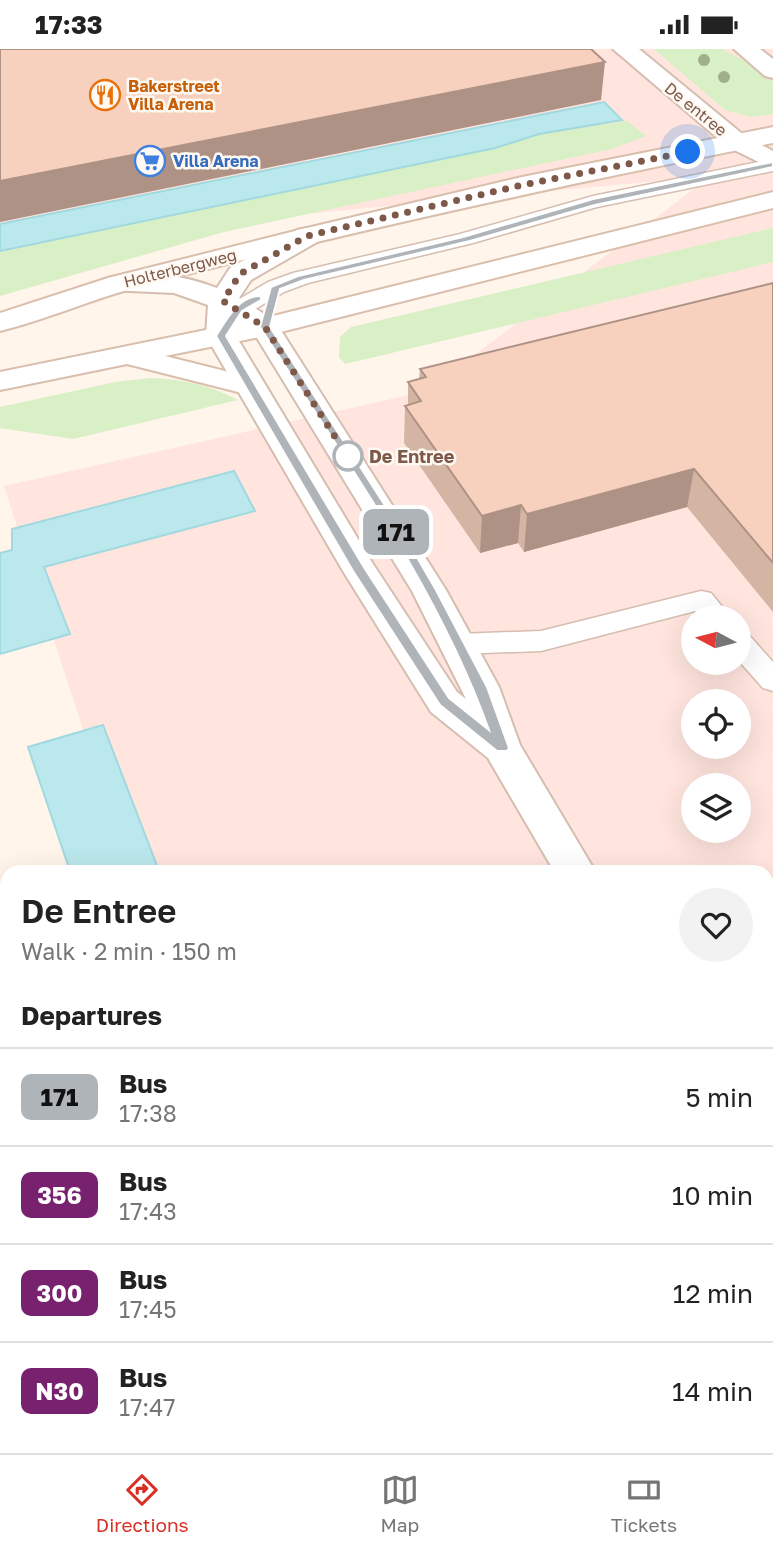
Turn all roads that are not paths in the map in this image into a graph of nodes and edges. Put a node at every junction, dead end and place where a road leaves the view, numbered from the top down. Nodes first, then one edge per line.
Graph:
1 (625, 49) edge
2 (746, 49) edge
3 (773, 71) edge
4 (773, 135) edge
5 (737, 142) junction
6 (773, 163) edge
7 (773, 200) edge
8 (307, 236) junction
9 (118, 284) junction
10 (276, 287) junction
11 (231, 305) junction
12 (0, 322) edge
13 (265, 327) junction
14 (221, 336) junction
15 (122, 356) junction
16 (0, 381) edge
17 (250, 386) junction
18 (681, 605) edge
19 (681, 605) edge
20 (705, 605) edge
21 (457, 643) junction
22 (751, 656) edge
23 (773, 681) edge
24 (502, 748) junction
25 (571, 865) edge

1 - 5 street, De entree
2 - 3 street
4 - 5 street, Holterbergweg
5 - 6 street, De entree
5 - 8 street, Holterbergweg
6 - 10 lane
7 - 13 street
8 - 9 street, Holterbergweg
8 - 11 street
9 - 11 street
9 - 12 street, Holterbergweg
10 - 11 lane
10 - 13 lane
11 - 13 street
11 - 14 street
13 - 14 street
13 - 21 street
14 - 15 street
14 - 17 street
15 - 16 street
15 - 17 street
17 - 24 street
18 - 20 lane
19 - 21 lane
21 - 24 street
22 - 23 lane
24 - 25 street

